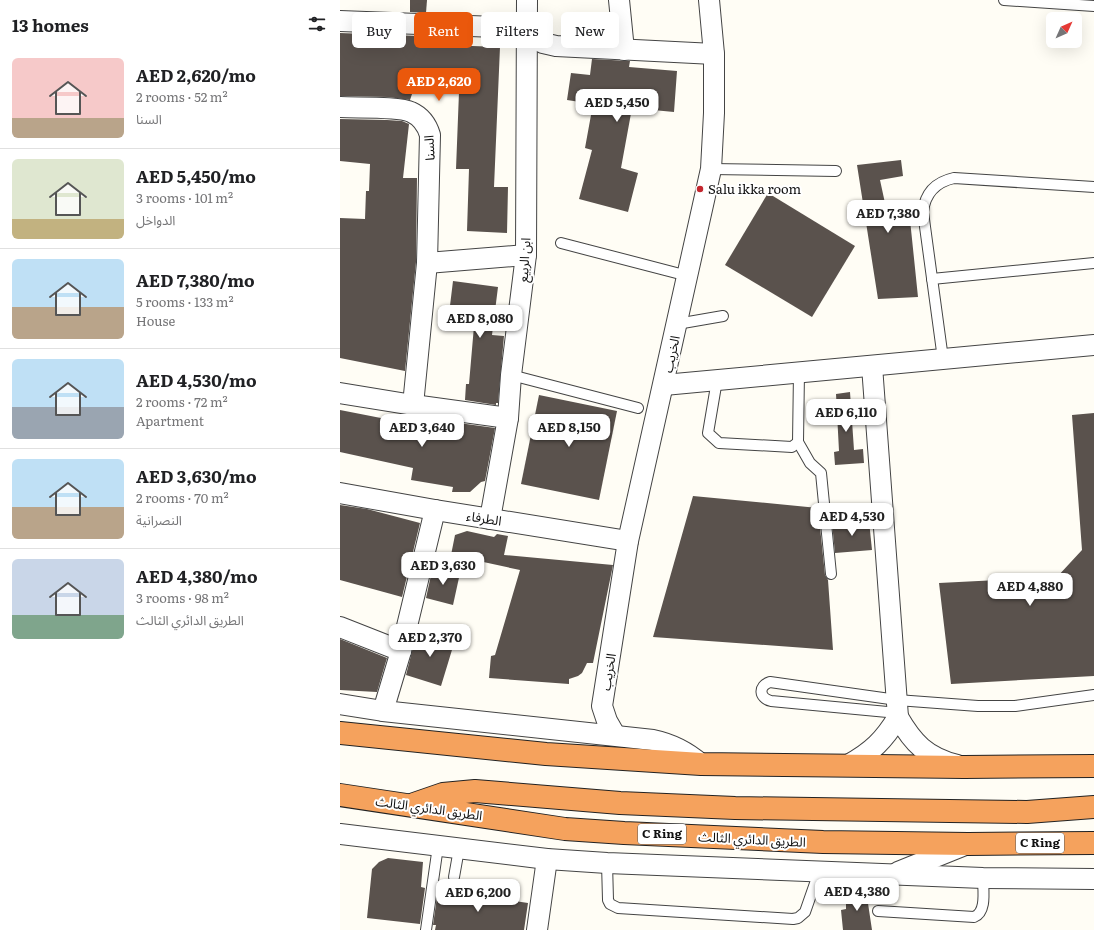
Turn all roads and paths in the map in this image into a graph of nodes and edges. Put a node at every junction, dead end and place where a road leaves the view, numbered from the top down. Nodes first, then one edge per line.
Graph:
1 (527, 0) edge
2 (619, 0) edge
3 (709, 0) edge
4 (1004, 0) edge
5 (1094, 6) edge
6 (527, 12) edge
7 (340, 21) edge
8 (481, 26) edge
9 (553, 45) edge
10 (528, 48) edge
11 (624, 50) junction
12 (714, 54) junction
13 (340, 107) edge
14 (711, 169) junction
15 (836, 171) dead end
16 (1094, 187) edge
17 (561, 243) dead end
18 (526, 255) junction
19 (1094, 263) edge
20 (428, 264) junction
21 (688, 276) junction
22 (932, 279) junction
23 (723, 316) dead end
24 (677, 324) junction
25 (1094, 345) edge
26 (943, 359) junction
27 (872, 366) junction
28 (799, 372) junction
29 (512, 375) junction
30 (717, 380) junction
31 (664, 385) junction
32 (340, 393) edge
33 (413, 405) junction
34 (638, 408) dead end
35 (508, 418) junction
36 (798, 442) junction
37 (340, 493) edge
38 (435, 510) junction
39 (490, 519) junction
40 (628, 541) junction
41 (831, 574) dead end
42 (340, 627) edge
43 (401, 651) junction
44 (1094, 695) edge
45 (340, 704) edge
46 (602, 706) junction
47 (898, 710) junction
48 (383, 711) junction
49 (574, 732) junction
50 (340, 733) edge
51 (615, 735) junction
52 (546, 754) junction
53 (701, 764) junction
54 (848, 765) junction
55 (1094, 766) edge
56 (964, 767) junction
57 (340, 795) edge
58 (412, 805) junction
59 (1094, 807) edge
60 (342, 837) edge
61 (1094, 843) edge
62 (968, 844) junction
63 (438, 846) junction
64 (459, 849) junction
65 (547, 860) junction
66 (607, 863) junction
67 (820, 872) junction
68 (893, 874) junction
69 (454, 877) dead end
70 (983, 878) junction
71 (1094, 879) edge
72 (878, 911) dead end
73 (426, 930) edge
74 (537, 930) edge

1 - 6 street, ابن الربيع
2 - 11 street
3 - 12 street, الخريب
4 - 5 lane
7 - 8 street
9 - 11 street
10 - 18 street, ابن الربيع
11 - 12 street
12 - 14 street, الخريب
13 - 20 street, السنا
14 - 15 lane
14 - 21 street, الخريب
16 - 22 lane
17 - 21 lane
18 - 20 street
18 - 29 street, ابن الربيع
19 - 22 lane
20 - 33 street, السنا
21 - 24 street, الخريب
22 - 26 lane
23 - 24 lane
24 - 31 street, الخريب
25 - 26 street
26 - 27 street
27 - 28 street
27 - 47 street
28 - 30 street
28 - 36 lane
29 - 34 lane
29 - 35 street, ابن الربيع
30 - 31 street
30 - 36 lane
31 - 40 street, الخريب
32 - 33 street
33 - 35 street
35 - 39 street, ابن الربيع
36 - 41 lane
37 - 38 street, الطرفاء
38 - 39 street, الطرفاء
38 - 43 street
39 - 40 street, الطرفاء
40 - 46 street, الخريب
42 - 43 street
43 - 48 street
44 - 47 lane
45 - 48 street
46 - 49 street, الخريب
46 - 51 street, الخريب
47 - 47 lane
47 - 54 street
47 - 56 street
48 - 49 street
49 - 51 street
49 - 52 street, الخريب
50 - 52 highway
51 - 53 street
52 - 53 highway
53 - 54 highway
54 - 56 highway
55 - 56 highway
57 - 58 highway, الطريق الدائري الثالث / C Ring
58 - 59 highway
58 - 62 highway, الطريق الدائري الثالث / C Ring
60 - 63 street
61 - 62 highway, الطريق الدائري الثالث / C Ring
62 - 68 street
63 - 64 street
63 - 73 lane
64 - 65 street
64 - 69 lane
65 - 66 street
65 - 74 street
66 - 67 street
66 - 67 lane
67 - 68 street
68 - 70 street
70 - 71 street
70 - 72 lane

